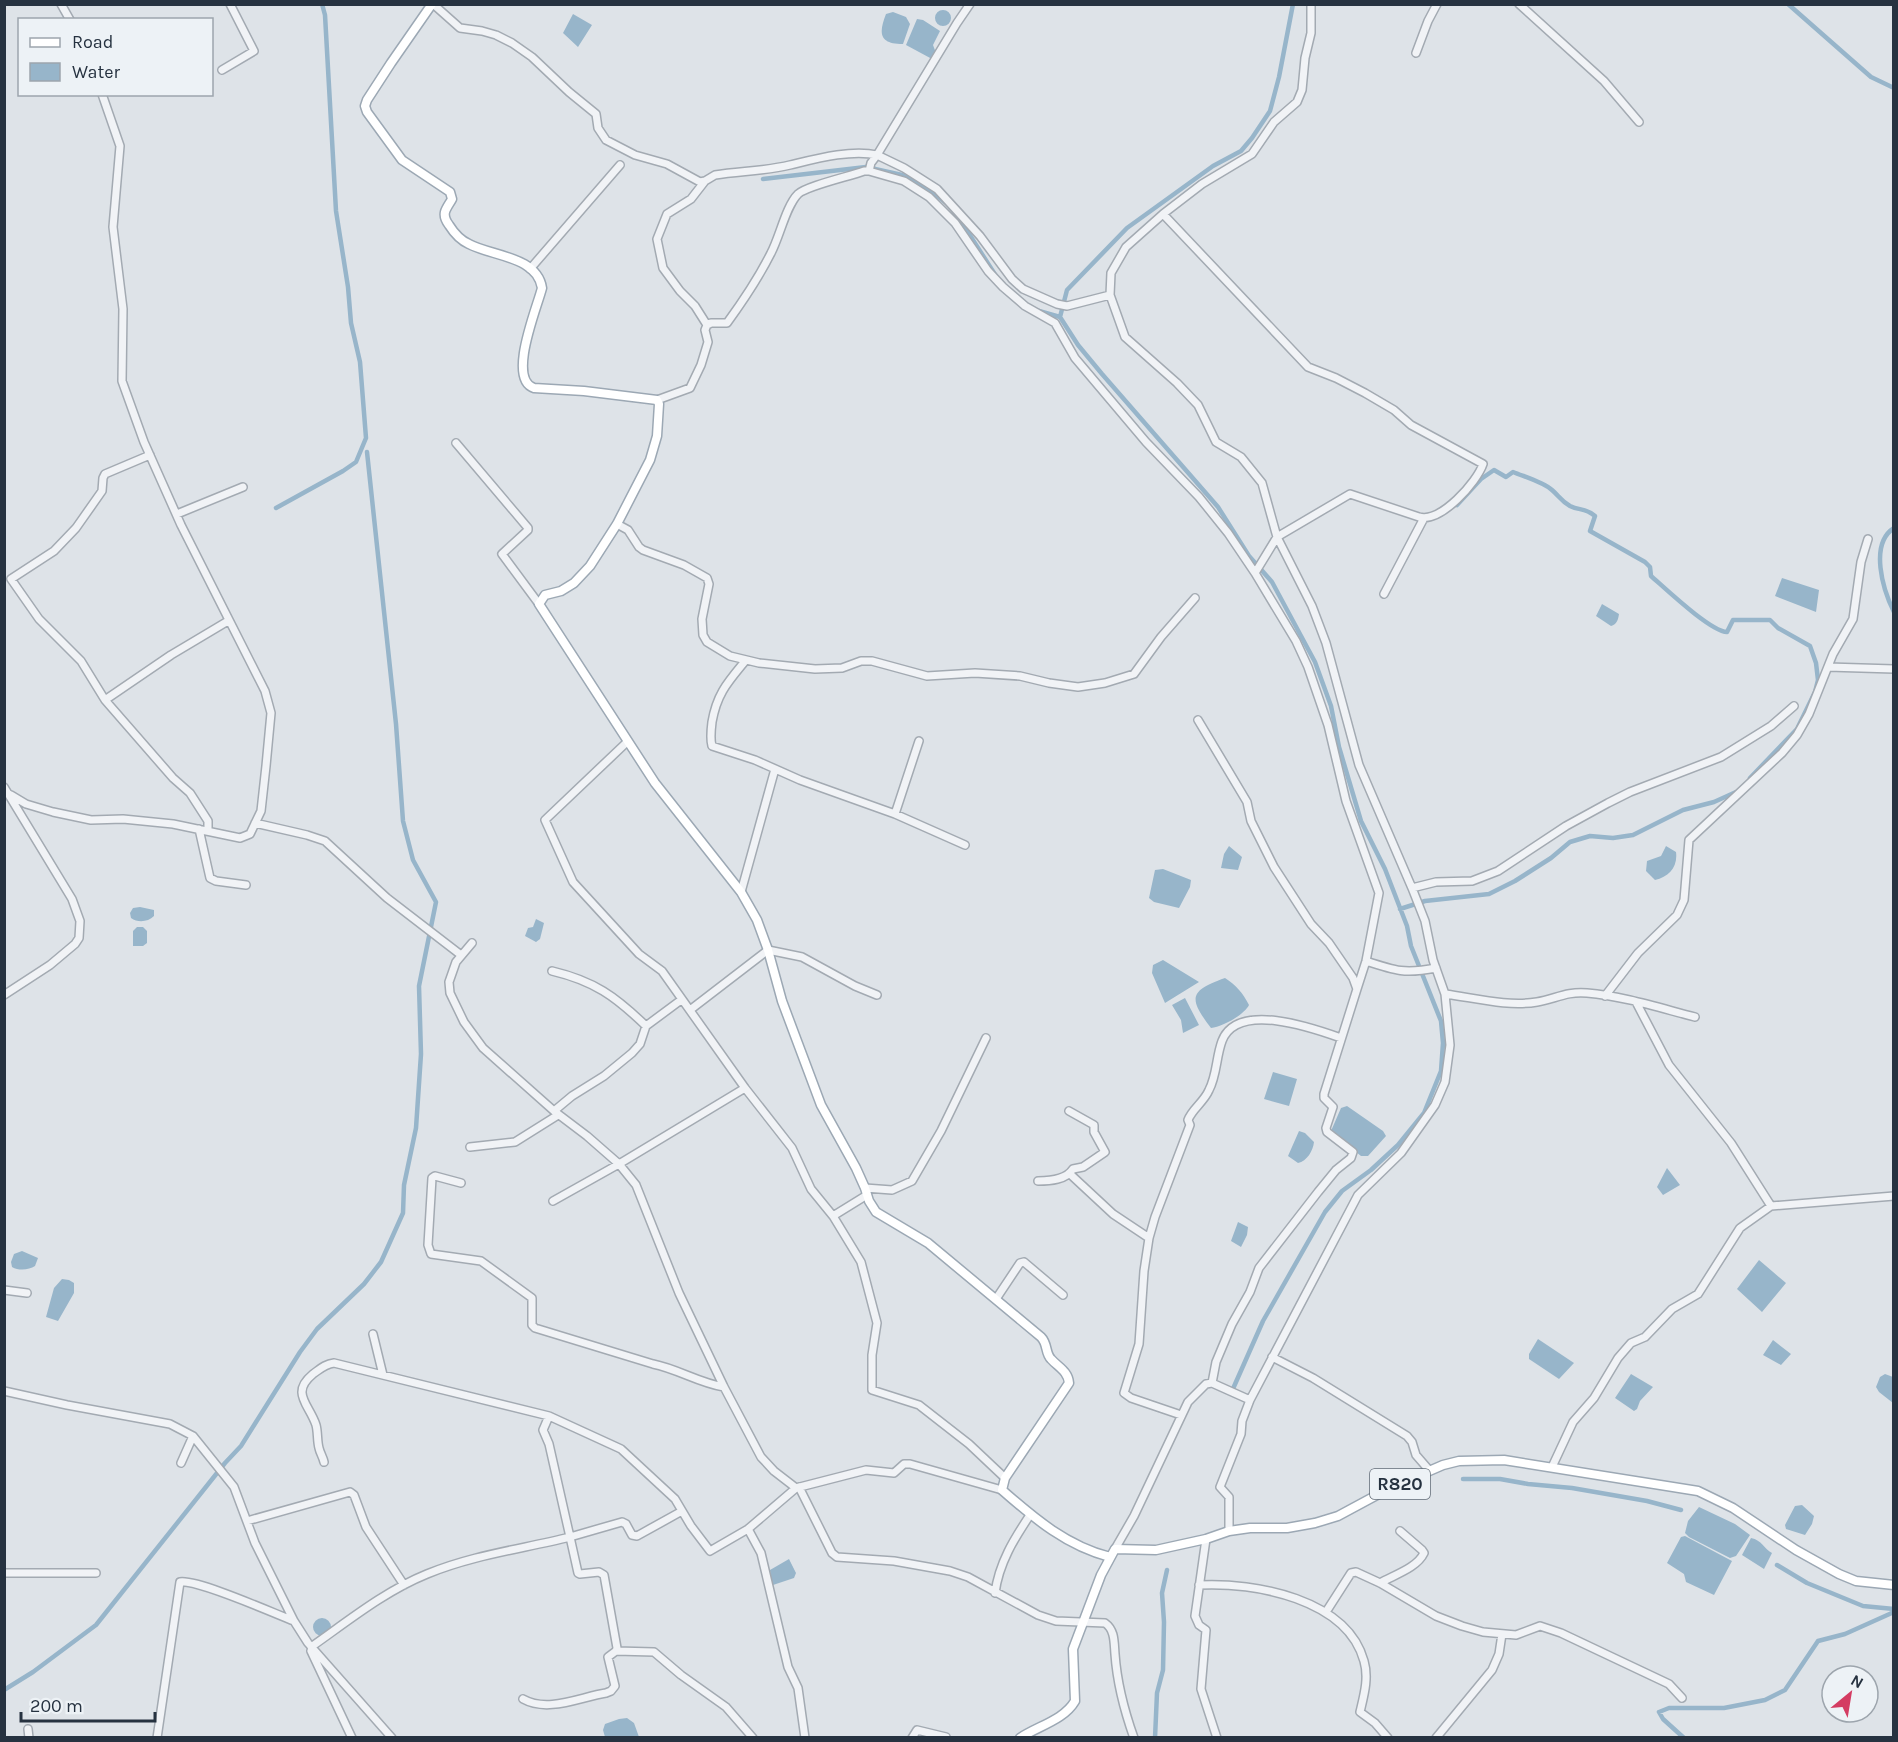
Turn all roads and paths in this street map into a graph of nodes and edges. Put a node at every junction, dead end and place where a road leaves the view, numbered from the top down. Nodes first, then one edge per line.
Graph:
1 (61, 4) edge
2 (230, 4) edge
3 (970, 4) edge
4 (1311, 4) edge
5 (1437, 4) edge
6 (1519, 4) edge
7 (433, 5) edge
8 (69, 18) edge
9 (1416, 53) dead end
10 (222, 70) dead end
11 (103, 96) edge
12 (1639, 122) dead end
13 (877, 155) junction
14 (620, 165) dead end
15 (870, 167) junction
16 (705, 181) junction
17 (1163, 214) junction
18 (530, 269) junction
19 (1110, 295) junction
20 (707, 325) junction
21 (657, 400) junction
22 (456, 443) dead end
23 (150, 455) junction
24 (243, 487) dead end
25 (177, 514) junction
26 (1424, 518) junction
27 (617, 524) junction
28 (1277, 537) junction
29 (1868, 539) dead end
30 (1256, 572) junction
31 (11, 581) junction
32 (4, 586) edge
33 (1384, 594) dead end
34 (1195, 598) dead end
35 (539, 604) junction
36 (228, 621) junction
37 (746, 660) junction
38 (1828, 667) junction
39 (1893, 669) edge
40 (105, 700) junction
41 (1794, 706) dead end
42 (1198, 720) dead end
43 (919, 741) dead end
44 (627, 742) junction
45 (775, 769) junction
46 (4, 787) edge
47 (11, 795) junction
48 (895, 814) junction
49 (255, 823) junction
50 (199, 829) junction
51 (208, 831) junction
52 (965, 844) dead end
53 (246, 885) dead end
54 (1413, 890) junction
55 (741, 892) junction
56 (472, 943) dead end
57 (768, 950) junction
58 (458, 952) junction
59 (1366, 961) junction
60 (1436, 968) junction
61 (552, 971) dead end
62 (1357, 989) junction
63 (1445, 994) junction
64 (4, 995) edge
65 (877, 995) dead end
66 (1605, 996) junction
67 (681, 1000) junction
68 (1636, 1002) junction
69 (690, 1010) junction
70 (1695, 1017) dead end
71 (646, 1026) junction
72 (986, 1038) dead end
73 (1341, 1038) junction
74 (745, 1088) junction
75 (1069, 1111) dead end
76 (556, 1113) junction
77 (470, 1147) dead end
78 (619, 1164) junction
79 (1070, 1174) junction
80 (1038, 1181) dead end
81 (461, 1183) dead end
82 (866, 1192) junction
83 (1893, 1196) edge
84 (553, 1201) dead end
85 (1772, 1206) junction
86 (833, 1216) junction
87 (1149, 1238) junction
88 (4, 1290) edge
89 (27, 1293) dead end
90 (1063, 1295) dead end
91 (996, 1299) junction
92 (373, 1334) dead end
93 (1272, 1357) junction
94 (383, 1375) junction
95 (1212, 1383) junction
96 (724, 1387) junction
97 (4, 1391) edge
98 (1250, 1400) junction
99 (1180, 1415) junction
100 (549, 1416) junction
101 (193, 1436) junction
102 (324, 1462) dead end
103 (181, 1463) dead end
104 (1552, 1467) junction
105 (1429, 1470) junction
106 (1005, 1478) junction
107 (798, 1487) junction
108 (1002, 1490) junction
109 (682, 1511) junction
110 (1030, 1515) junction
111 (247, 1521) junction
112 (748, 1529) junction
113 (1229, 1531) junction
114 (1400, 1531) dead end
115 (570, 1537) junction
116 (1206, 1539) junction
117 (1113, 1553) junction
118 (4, 1573) edge
119 (96, 1573) dead end
120 (1380, 1583) junction
121 (404, 1585) junction
122 (1199, 1585) junction
123 (1893, 1585) edge
124 (995, 1593) junction
125 (1326, 1612) junction
126 (294, 1621) junction
127 (1083, 1621) junction
128 (1502, 1634) junction
129 (309, 1645) junction
130 (616, 1651) junction
131 (1682, 1698) dead end
132 (523, 1699) dead end
133 (28, 1729) dead end
134 (29, 1737) edge
135 (157, 1737) edge
136 (352, 1737) edge
137 (392, 1737) edge
138 (753, 1737) edge
139 (805, 1737) edge
140 (912, 1737) edge
141 (946, 1737) edge
142 (1020, 1737) edge
143 (1134, 1737) edge
144 (1217, 1737) edge
145 (1388, 1737) edge
146 (1436, 1737) edge

1 - 8 street
2 - 10 street
3 - 13 street
4 - 17 street
5 - 9 street
6 - 12 street
7 - 16 street
7 - 18 main road
11 - 23 street
13 - 15 street
13 - 16 street
13 - 19 street
14 - 18 street
15 - 20 street
15 - 30 street
16 - 20 street
17 - 19 street
17 - 26 street
18 - 21 main road
19 - 28 street
20 - 21 street
21 - 27 main road
22 - 35 street
23 - 25 street
23 - 31 street
24 - 25 street
25 - 36 street
26 - 28 street
26 - 33 street
27 - 35 main road
27 - 37 street
28 - 30 street
28 - 54 street
29 - 38 street
30 - 59 street
31 - 32 street
31 - 40 street
34 - 37 street
35 - 44 main road
36 - 40 street
36 - 49 street
37 - 45 street
38 - 39 street
38 - 66 street
40 - 51 street
41 - 54 street
42 - 62 street
43 - 48 street
44 - 55 main road
44 - 67 street
45 - 48 street
45 - 55 street
46 - 47 street
47 - 50 street
47 - 64 street
48 - 52 street
49 - 51 street
49 - 58 street
50 - 51 street
50 - 53 street
54 - 60 street
55 - 57 main road
56 - 58 street
57 - 65 street
57 - 69 street
57 - 82 main road
58 - 76 street
59 - 60 street
59 - 62 street
60 - 63 street
61 - 71 street
62 - 73 street
63 - 66 street
63 - 93 street
66 - 68 street
67 - 69 street
67 - 71 street
68 - 70 street
68 - 85 street
69 - 74 street
71 - 76 street
72 - 82 street
73 - 87 street
73 - 95 street
74 - 78 street
74 - 86 street
75 - 79 street
76 - 77 street
76 - 78 street
78 - 84 street
78 - 96 street
79 - 80 street
79 - 87 street
81 - 96 street
82 - 86 street
82 - 91 main road
83 - 85 street
85 - 104 street
86 - 106 street
87 - 99 street
88 - 89 street
90 - 91 street
91 - 106 main road
92 - 94 street
93 - 98 street
93 - 105 street
94 - 100 street
94 - 102 street
95 - 98 street
95 - 99 street
96 - 107 street
97 - 101 street
98 - 113 street
99 - 117 street
100 - 109 street
100 - 115 street
101 - 103 street
101 - 111 street
104 - 105 main road, R820
104 - 123 main road, R820
105 - 113 main road, R820
106 - 108 main road
107 - 108 street
107 - 112 street
107 - 124 street
108 - 110 main road
109 - 112 street
109 - 115 street
110 - 117 main road
110 - 124 street
111 - 121 street
111 - 126 street
112 - 139 street
113 - 116 main road, R820
114 - 120 street
115 - 121 street
115 - 130 street
116 - 117 main road, R820
116 - 122 street
117 - 127 main road
118 - 119 street
120 - 125 street
120 - 128 street
121 - 129 street
122 - 125 street
122 - 144 street
124 - 127 street
125 - 145 street
126 - 129 street
126 - 135 street
127 - 142 main road
127 - 143 street
128 - 131 street
128 - 146 street
129 - 136 street
129 - 137 street
130 - 132 street
130 - 138 street
133 - 134 street
140 - 141 street

